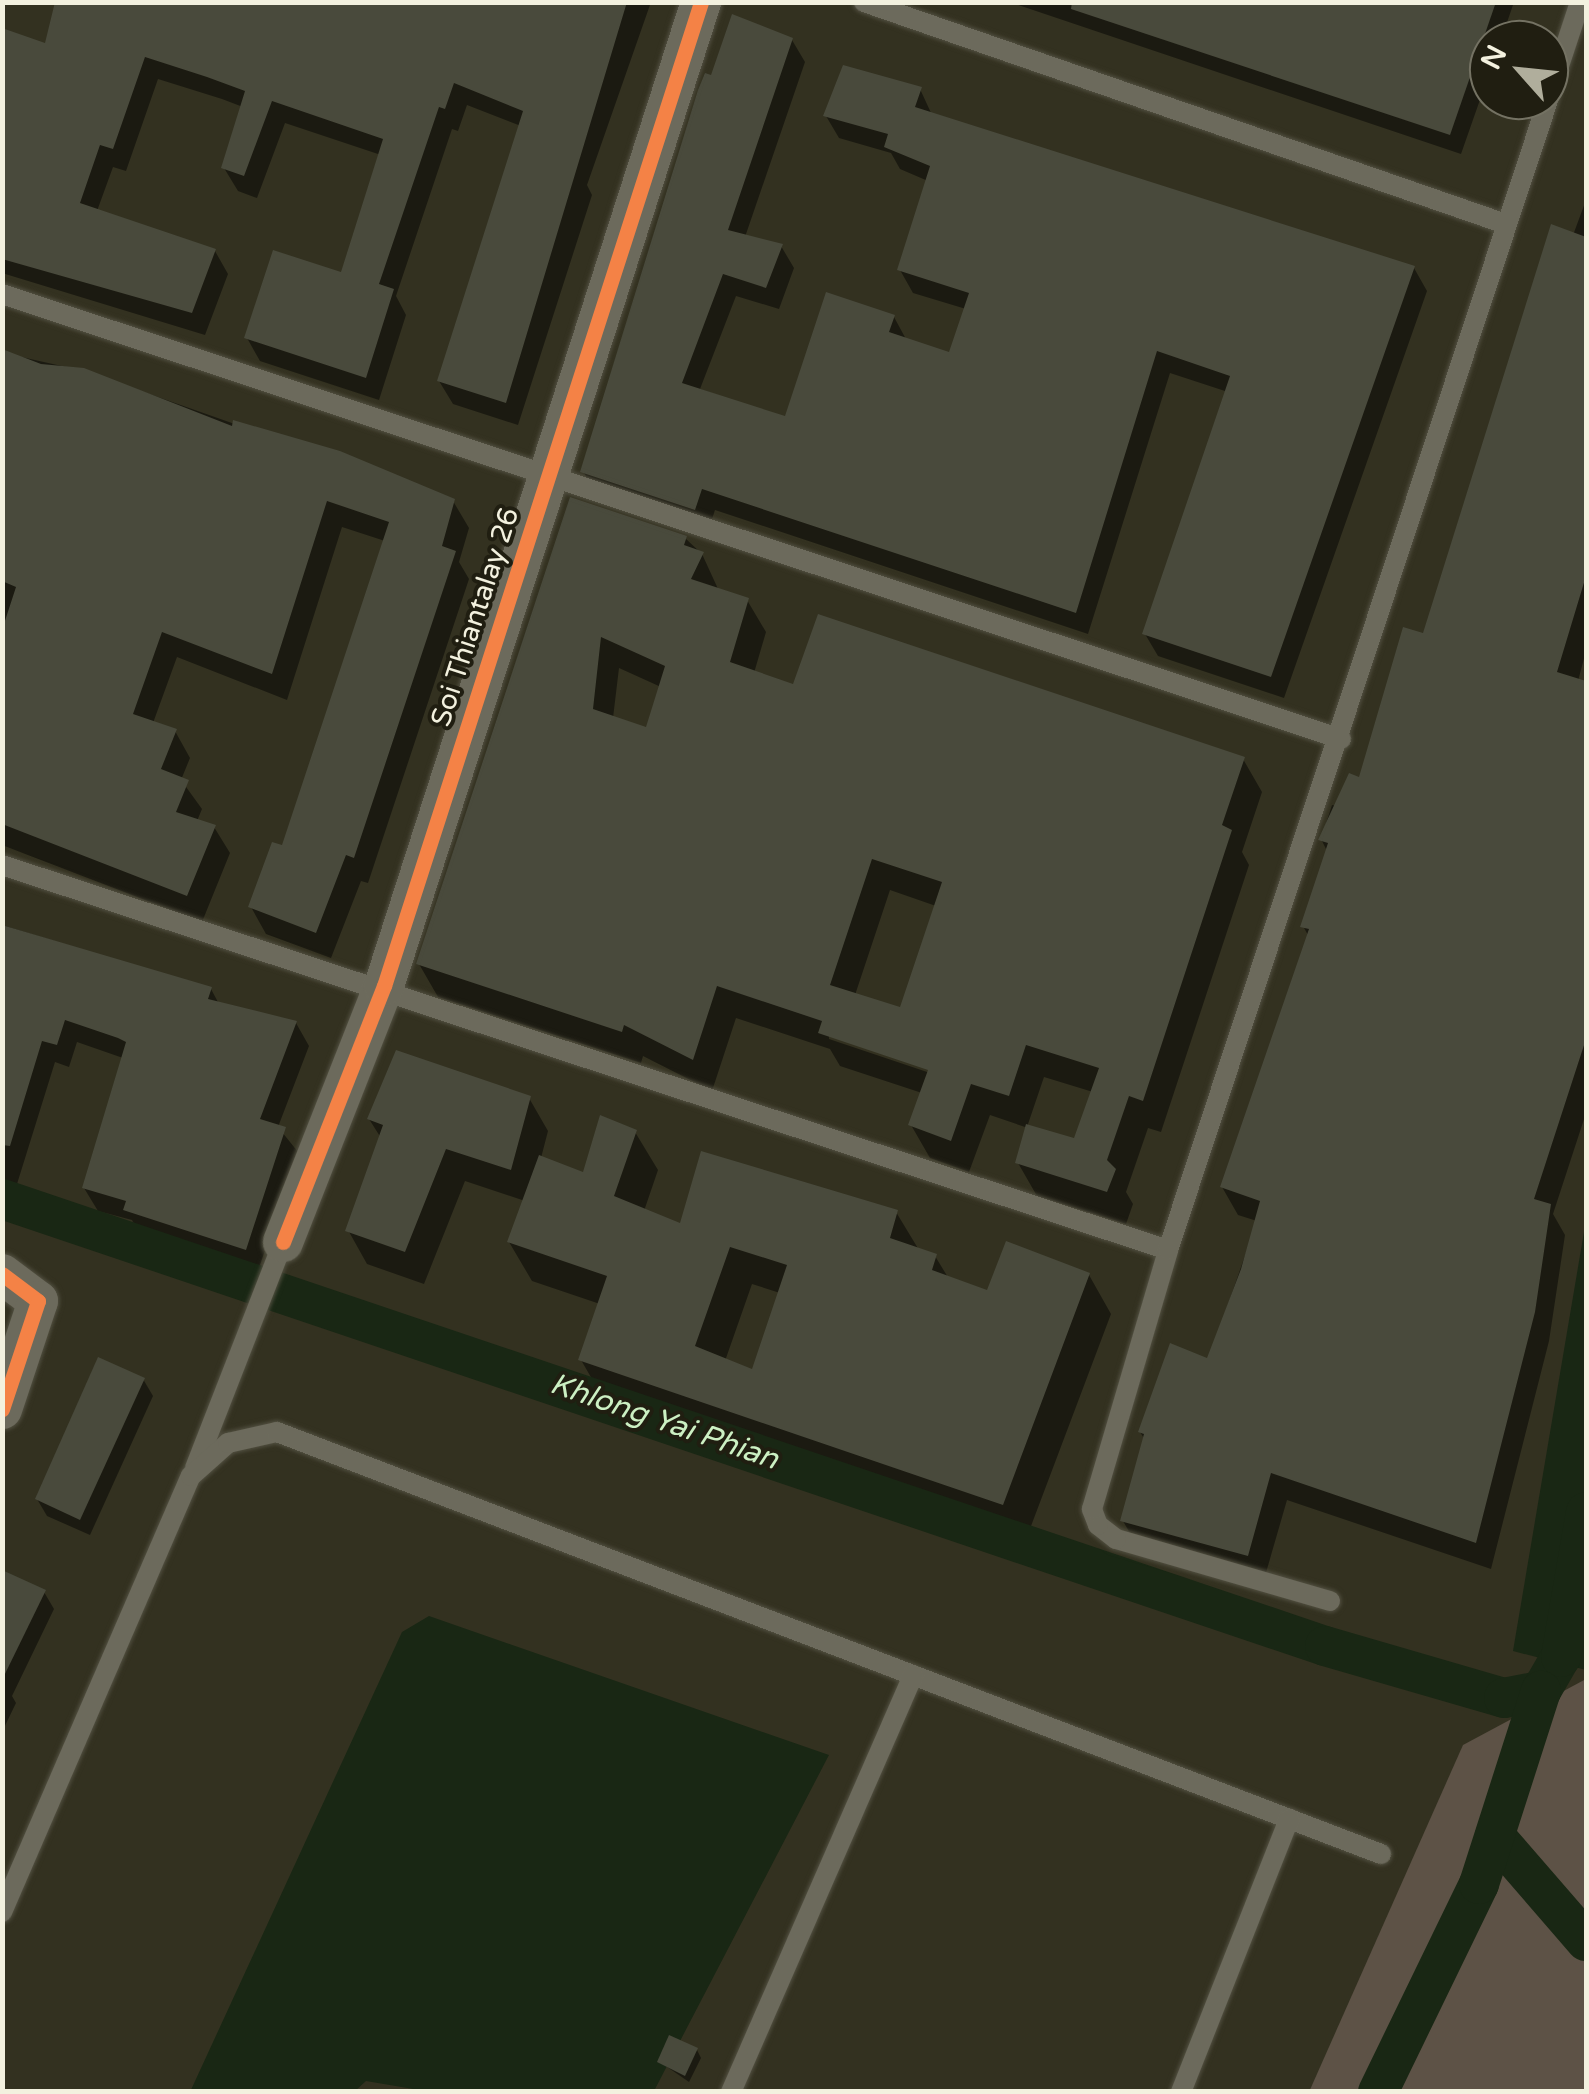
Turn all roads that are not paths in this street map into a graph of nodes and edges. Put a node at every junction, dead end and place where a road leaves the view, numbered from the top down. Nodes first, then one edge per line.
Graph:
1 (701, 2) edge
2 (864, 2) edge
3 (1580, 2) edge
4 (1569, 35) edge
5 (1541, 120) edge
6 (1506, 224) junction
7 (2, 294) edge
8 (547, 472) junction
9 (1342, 739) junction
10 (2, 865) edge
11 (384, 986) junction
12 (283, 1242) joint
13 (1168, 1250) junction
14 (2, 1274) edge
15 (2, 1409) edge
16 (192, 1476) junction
17 (1330, 1601) dead end
18 (913, 1675) junction
19 (1290, 1819) junction
20 (1381, 1854) dead end
21 (2, 1912) edge
22 (731, 2092) edge
23 (1181, 2092) edge

1 - 8 street, Soi Thiantalay 26
2 - 6 lane
3 - 4 lane
5 - 6 lane
6 - 9 lane
7 - 8 lane
8 - 9 lane
8 - 11 street, Soi Thiantalay 26
9 - 13 lane
10 - 11 lane
11 - 12 street, Soi Thiantalay 26
11 - 13 lane
12 - 16 lane
13 - 17 lane
14 - 15 street
16 - 18 lane
16 - 21 lane
18 - 19 lane
18 - 22 lane
19 - 20 lane
19 - 23 lane

